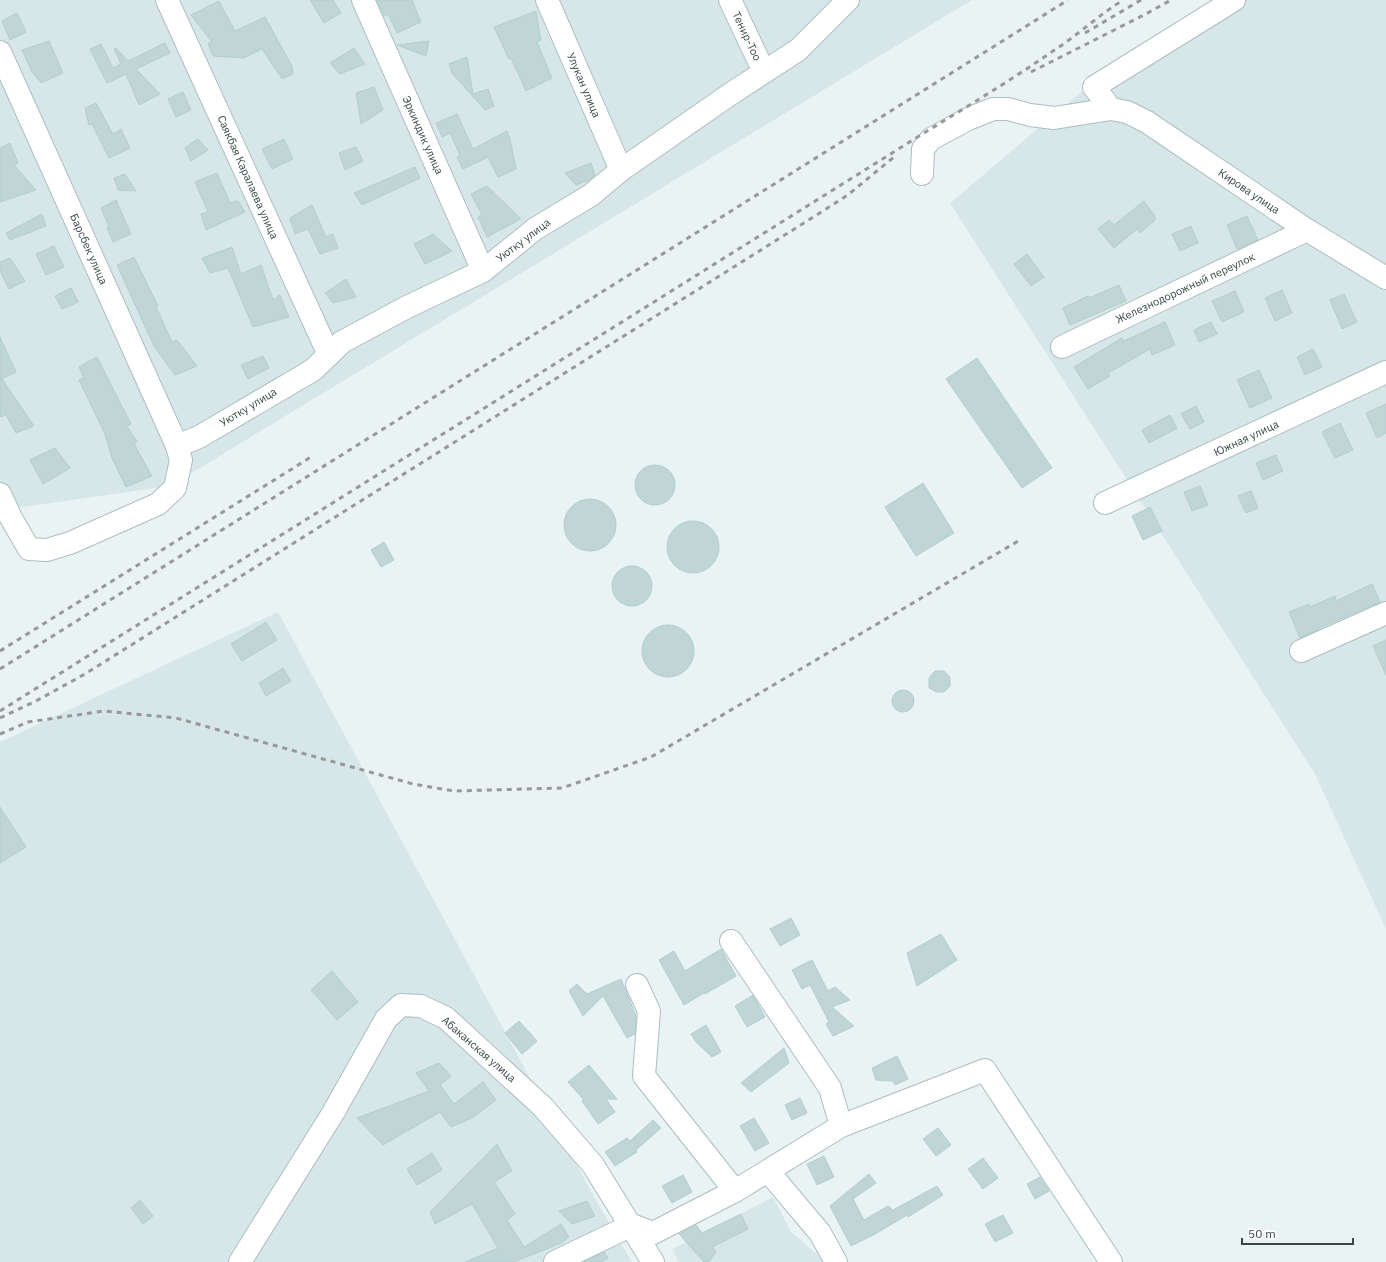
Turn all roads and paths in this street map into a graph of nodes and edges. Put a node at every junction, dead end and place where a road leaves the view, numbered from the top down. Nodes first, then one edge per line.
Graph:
1 (167, 0) edge
2 (363, 0) edge
3 (547, 0) edge
4 (730, 0) edge
5 (848, 0) edge
6 (1234, 0) edge
7 (0, 52) edge
8 (764, 72) junction
9 (1111, 109) junction
10 (621, 170) junction
11 (922, 174) dead end
12 (1307, 230) junction
13 (483, 271) junction
14 (1386, 278) edge
15 (1062, 346) dead end
16 (329, 354) junction
17 (1386, 372) edge
18 (177, 446) junction
19 (0, 494) edge
20 (1105, 503) dead end
21 (1386, 613) edge
22 (1301, 652) dead end
23 (731, 942) dead end
24 (637, 985) dead end
25 (841, 1126) junction
26 (768, 1171) junction
27 (735, 1191) junction
28 (632, 1225) junction
29 (240, 1262) edge
30 (556, 1262) edge
31 (653, 1262) edge
32 (836, 1262) edge
33 (1111, 1262) edge

1 - 16 street, Саякбая Каралаева улица
2 - 13 street, Эркиндик улица
3 - 10 street, Улукан улица
4 - 8 street, Тенир-Тоо
5 - 8 street, Уютку улица
6 - 9 street
7 - 18 street, Барсбек улица
8 - 10 street, Уютку улица
9 - 11 street
9 - 12 street, Кирова улица
10 - 13 street, Уютку улица
12 - 14 street, Кирова улица
12 - 15 street, Железнодорожный переулок
13 - 16 street, Уютку улица
16 - 18 street, Уютку улица
17 - 20 street, Южная улица
18 - 19 street, Барсбек улица
21 - 22 street
23 - 25 street
24 - 27 street
25 - 26 street
25 - 33 street
26 - 27 street
26 - 32 street
27 - 28 street
28 - 29 street, Абаканская улица
28 - 30 street
28 - 31 street, Абаканская улица

